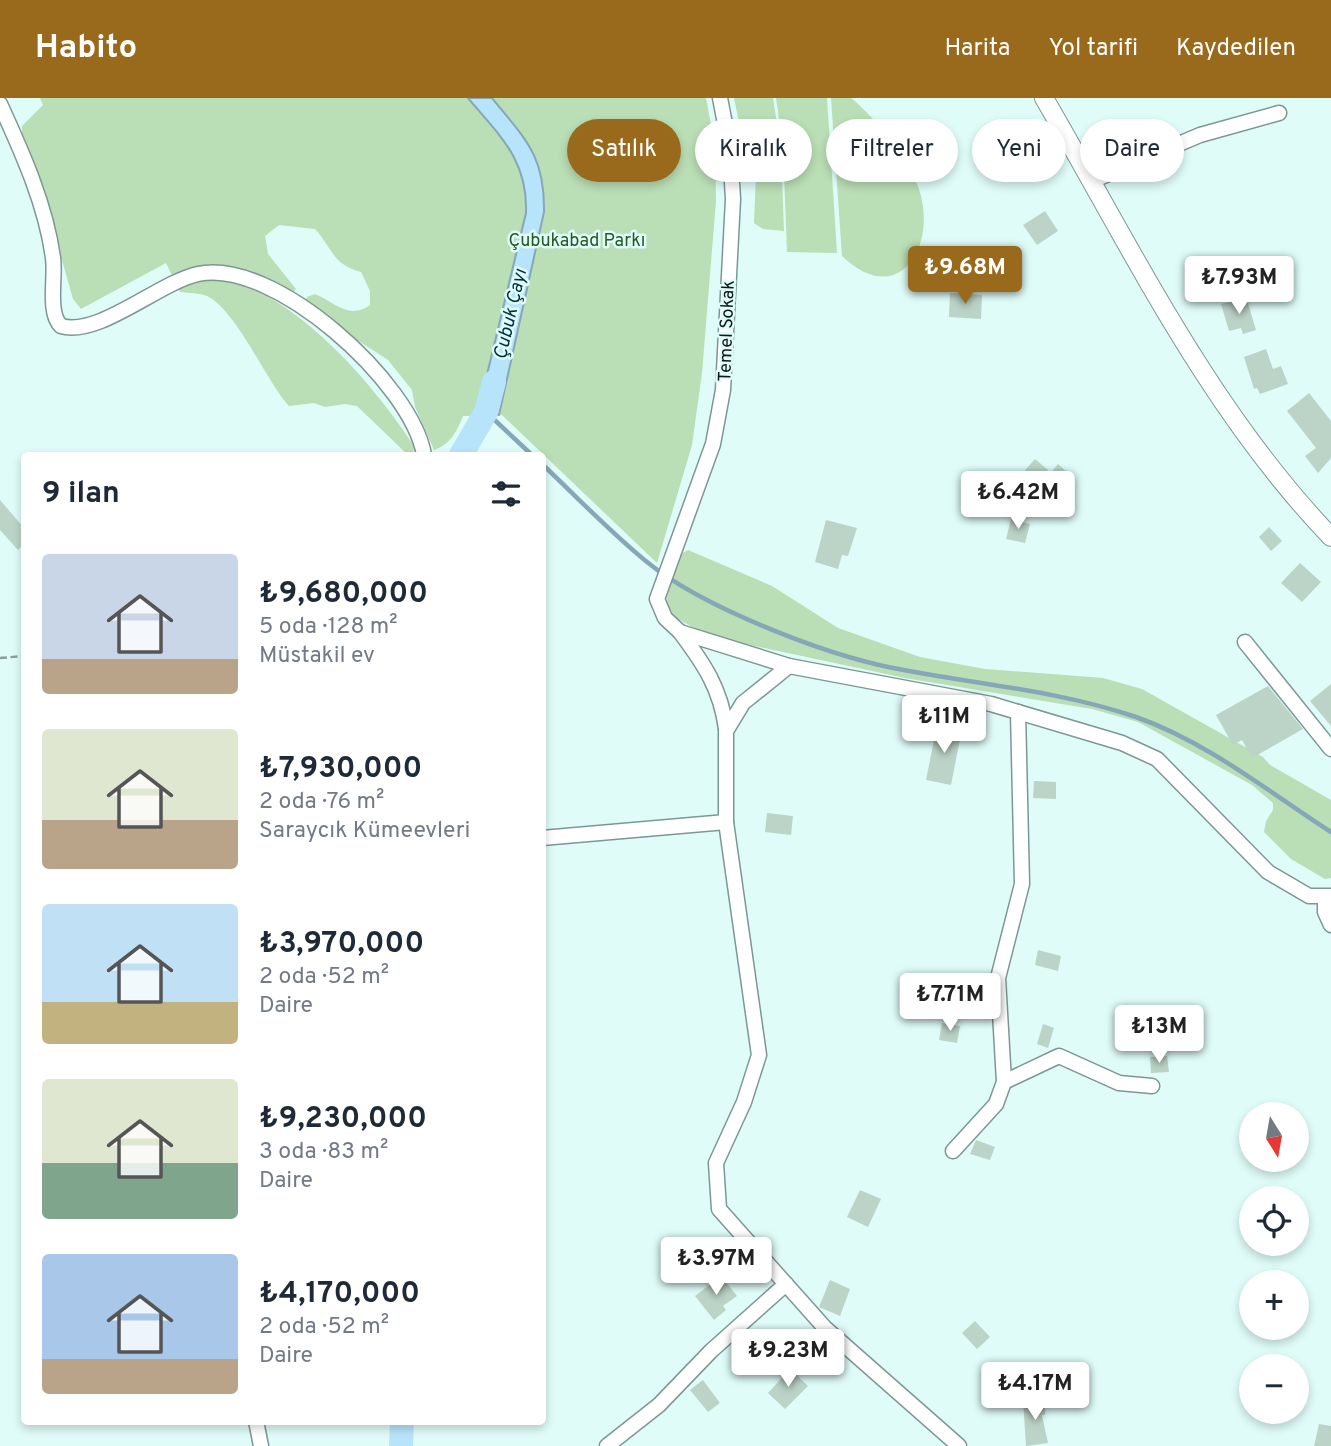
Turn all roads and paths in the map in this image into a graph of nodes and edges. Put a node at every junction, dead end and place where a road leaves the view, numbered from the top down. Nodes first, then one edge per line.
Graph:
1 (720, 98) edge
2 (1044, 98) edge
3 (0, 104) edge
4 (1279, 113) dead end
5 (1184, 142) edge
6 (1080, 160) edge
7 (1093, 182) edge
8 (423, 452) edge
9 (1331, 537) edge
10 (680, 632) junction
11 (1245, 642) dead end
12 (21, 656) edge
13 (0, 658) edge
14 (789, 666) junction
15 (1018, 712) junction
16 (726, 731) junction
17 (1331, 749) edge
18 (726, 822) junction
19 (546, 838) edge
20 (1328, 897) edge
21 (1331, 925) edge
22 (1004, 1082) junction
23 (1152, 1086) dead end
24 (953, 1151) dead end
25 (786, 1284) junction
26 (257, 1425) edge
27 (261, 1446) edge
28 (607, 1446) edge
29 (959, 1446) edge

1 - 10 street, Temel Sokak
2 - 6 main road
3 - 8 street
4 - 5 street
7 - 9 main road
10 - 14 street
10 - 16 street
11 - 17 street
12 - 13 path
14 - 15 street
14 - 16 street
15 - 20 street
15 - 22 street
16 - 18 street
18 - 19 street
18 - 25 street
20 - 21 street
22 - 23 street
22 - 24 street
25 - 28 street
25 - 29 street
26 - 27 street

